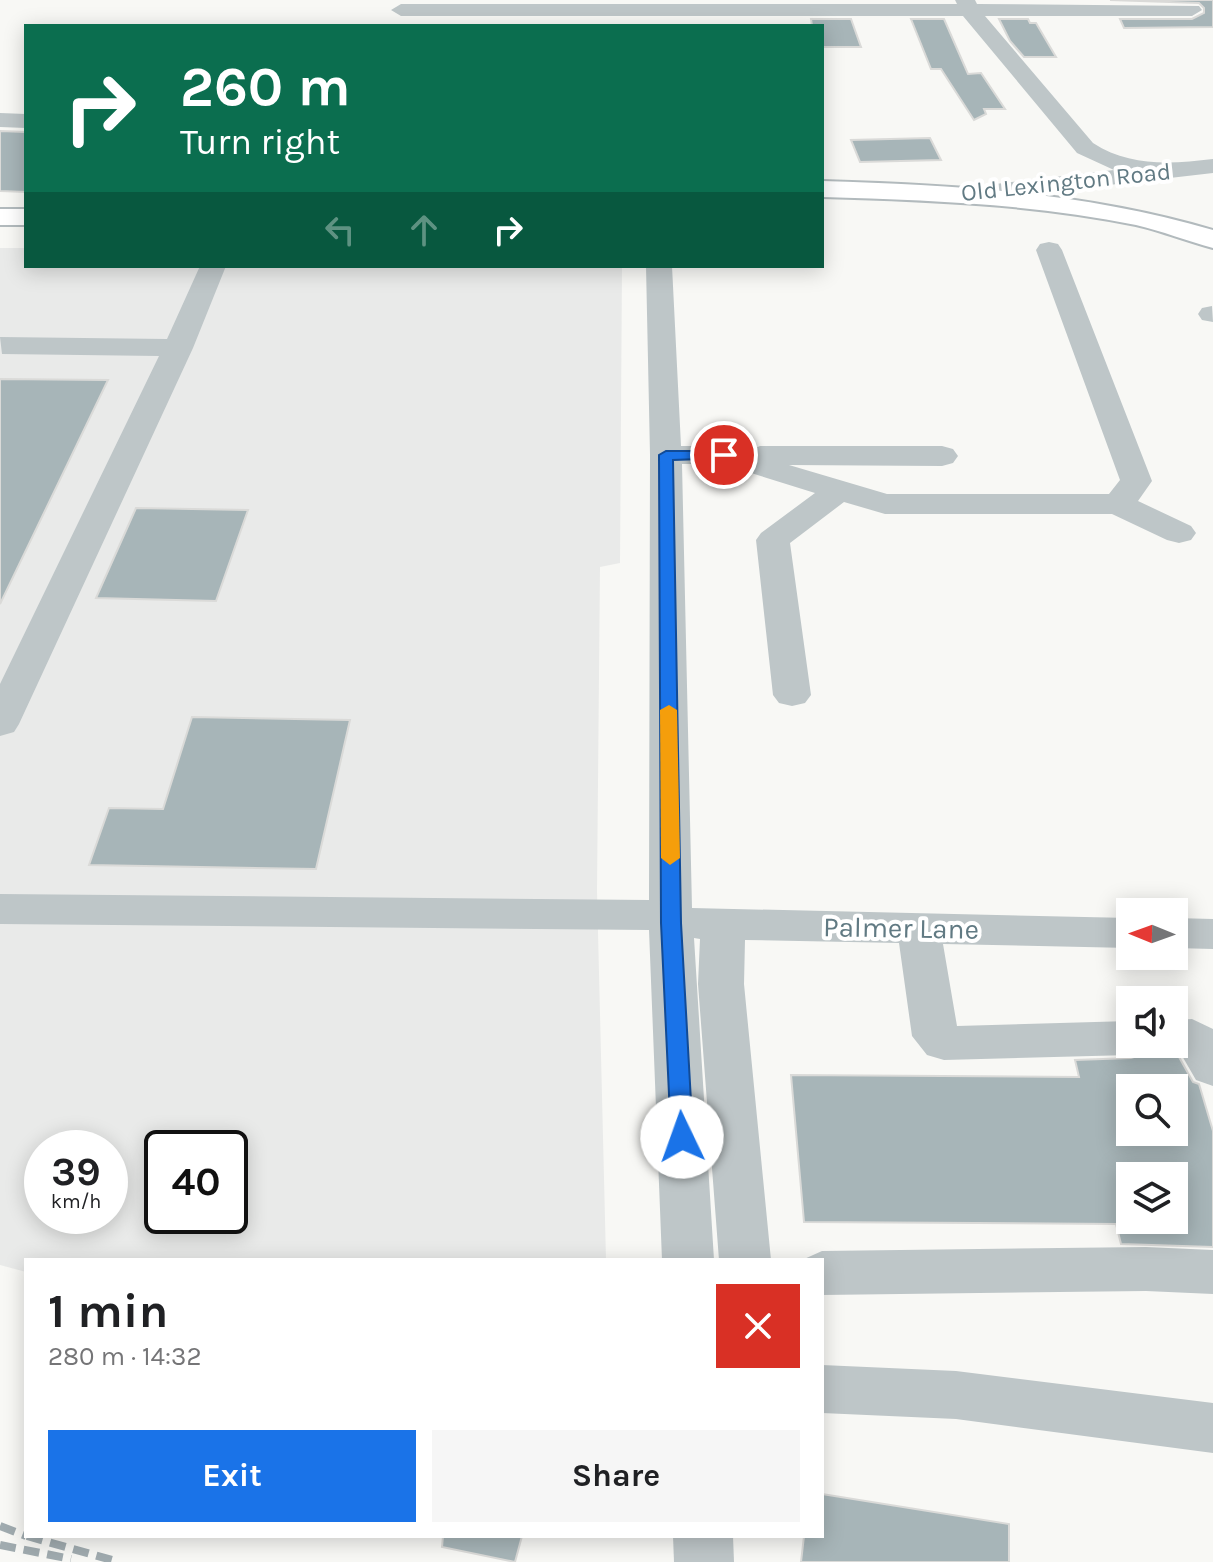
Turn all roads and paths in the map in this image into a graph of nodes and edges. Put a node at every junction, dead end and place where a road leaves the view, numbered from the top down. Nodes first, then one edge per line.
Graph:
1 (968, 5) edge
2 (1188, 5) edge
3 (400, 12) edge
4 (617, 12) edge
5 (782, 12) edge
6 (0, 120) edge
7 (24, 121) edge
8 (1213, 166) edge
9 (1094, 168) junction
10 (824, 189) edge
11 (962, 195) junction
12 (824, 211) edge
13 (824, 211) edge
14 (1049, 250) dead end
15 (212, 268) edge
16 (659, 268) edge
17 (2, 345) edge
18 (179, 348) junction
19 (666, 455) junction
20 (724, 455) junction
21 (942, 456) dead end
22 (837, 492) junction
23 (1118, 504) junction
24 (1179, 533) dead end
25 (792, 695) dead end
26 (0, 724) edge
27 (0, 909) edge
28 (671, 919) junction
29 (723, 924) junction
30 (919, 928) junction
31 (1116, 933) edge
32 (1188, 933) edge
33 (1213, 934) edge
34 (1188, 1036) edge
35 (1116, 1038) edge
36 (1213, 1068) edge
37 (688, 1258) edge
38 (745, 1258) edge
39 (1213, 1272) edge
40 (824, 1273) edge
41 (824, 1389) edge
42 (1213, 1428) edge
43 (703, 1538) edge
44 (704, 1562) edge

1 - 2 street
1 - 5 street
1 - 9 street
3 - 4 street
4 - 5 street
6 - 7 street
8 - 9 street, Old Lexington Road
9 - 11 street, Old Lexington Road
10 - 11 main road, Old Lexington Road
11 - 12 main road
11 - 13 main road
14 - 23 street
15 - 18 street
16 - 19 street
17 - 18 street
18 - 26 street
19 - 20 street
19 - 28 street
20 - 21 street
20 - 22 street
22 - 23 street
22 - 25 street
23 - 24 street
27 - 28 street, Palmer Lane
28 - 29 street, Palmer Lane
28 - 37 street
29 - 30 street, Palmer Lane
29 - 38 street
30 - 31 street, Palmer Lane
30 - 35 street
32 - 33 street
34 - 36 street
39 - 40 street
41 - 42 street
43 - 44 street

